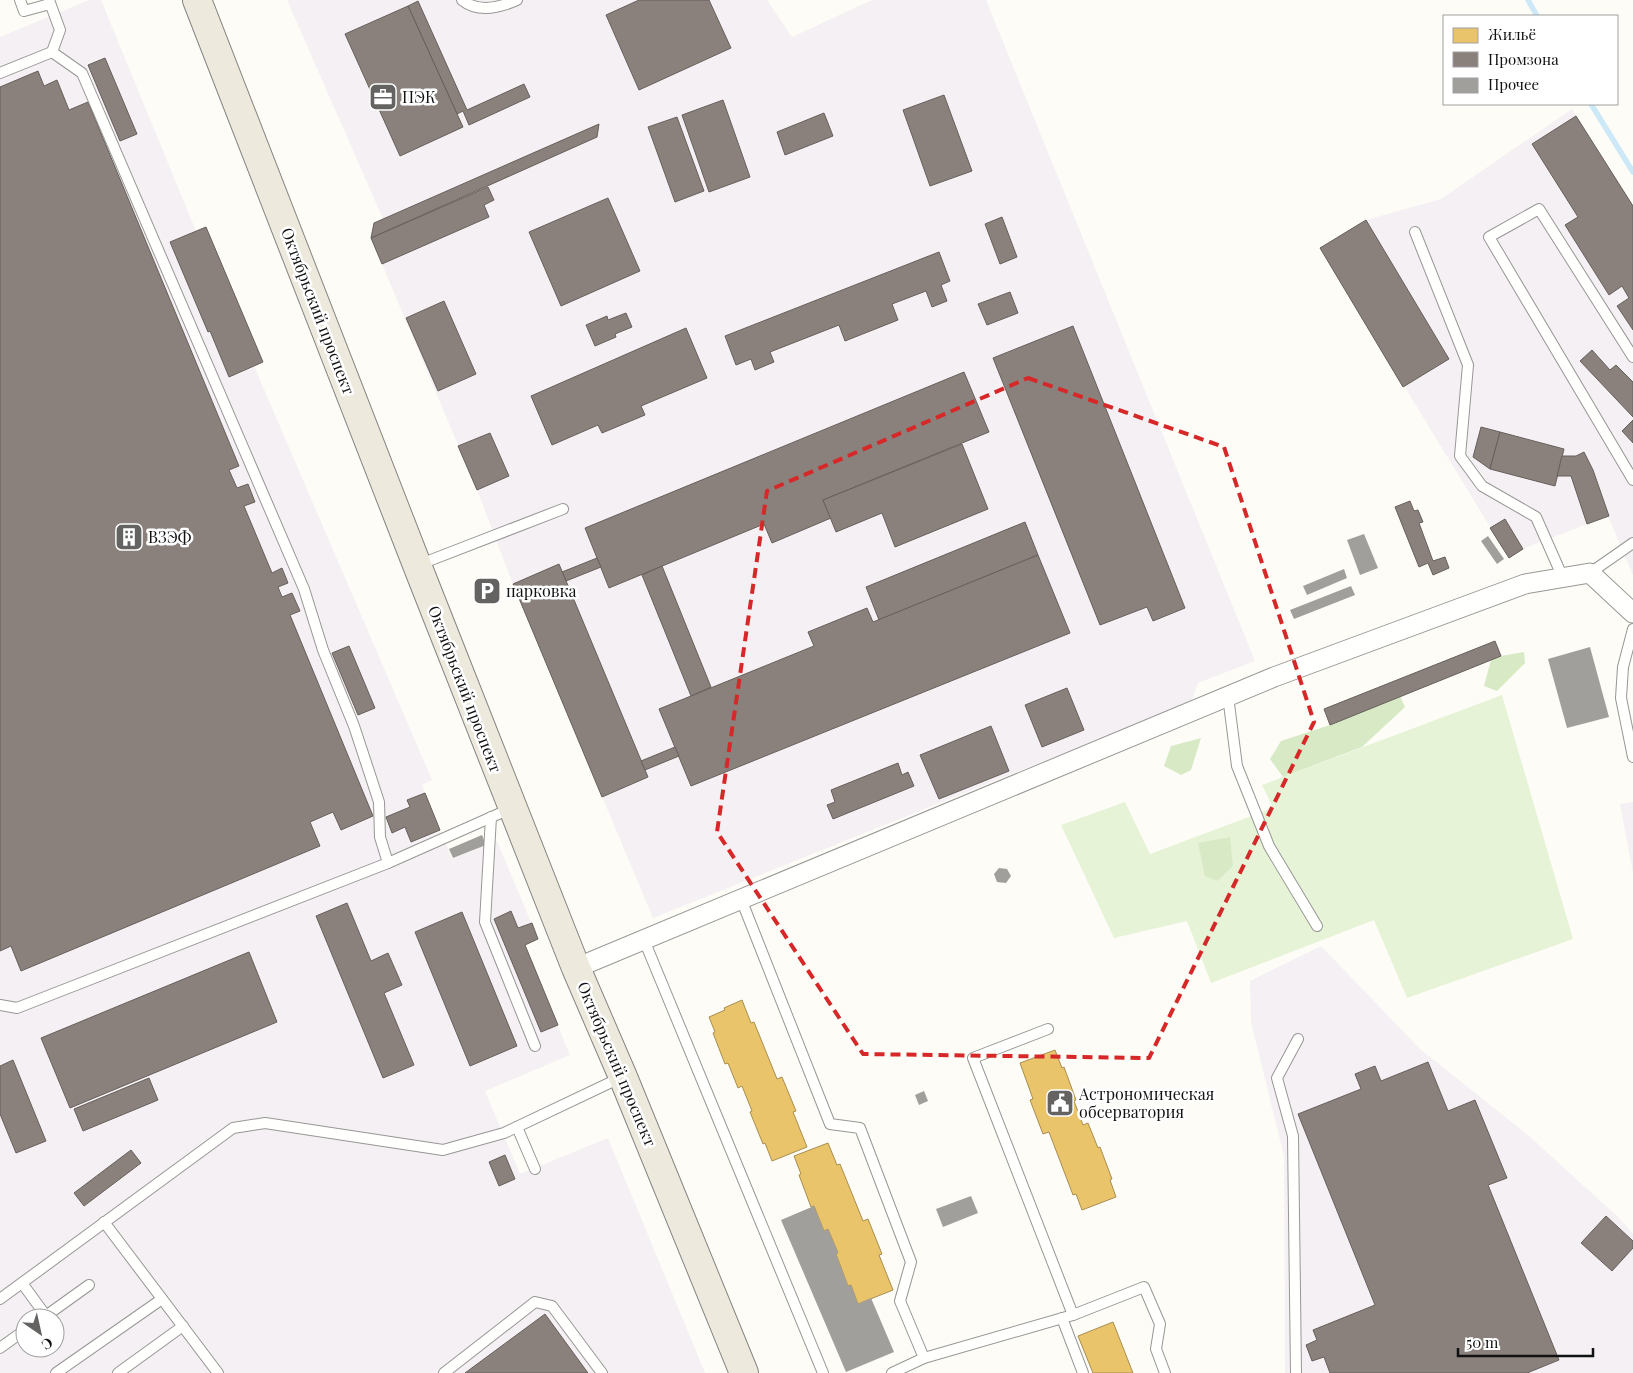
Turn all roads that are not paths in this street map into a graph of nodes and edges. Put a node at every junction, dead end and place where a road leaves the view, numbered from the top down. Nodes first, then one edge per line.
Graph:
1 (20, 0) edge
2 (197, 0) edge
3 (462, 0) edge
4 (517, 0) edge
5 (49, 2) edge
6 (52, 52) junction
7 (0, 73) edge
8 (1415, 232) dead end
9 (1633, 357) edge
10 (1633, 480) edge
11 (562, 509) dead end
12 (1633, 543) edge
13 (417, 565) junction
14 (1590, 573) junction
15 (1563, 578) junction
16 (1633, 613) edge
17 (1633, 629) edge
18 (1228, 696) junction
19 (1633, 757) edge
20 (502, 812) junction
21 (388, 862) junction
22 (741, 899) junction
23 (1317, 926) dead end
24 (644, 940) junction
25 (576, 968) junction
26 (0, 1005) edge
27 (1048, 1029) dead end
28 (1298, 1039) dead end
29 (535, 1046) dead end
30 (623, 1077) junction
31 (517, 1126) junction
32 (535, 1168) dead end
33 (104, 1222) junction
34 (22, 1283) junction
35 (89, 1285) dead end
36 (0, 1299) edge
37 (162, 1299) junction
38 (38, 1308) edge
39 (57, 1308) edge
40 (1073, 1315) junction
41 (1062, 1318) junction
42 (183, 1326) junction
43 (15, 1337) edge
44 (0, 1348) edge
45 (924, 1358) junction
46 (56, 1373) edge
47 (118, 1373) edge
48 (218, 1373) edge
49 (444, 1373) edge
50 (602, 1373) edge
51 (744, 1373) edge
52 (823, 1373) edge
53 (892, 1373) edge
54 (1083, 1373) edge
55 (1165, 1373) edge
56 (1296, 1373) edge

1 - 5 lane
2 - 13 main road, Октябрьский проспект
3 - 4 lane
5 - 6 lane
6 - 7 lane
6 - 21 lane
8 - 15 lane
9 - 10 lane
11 - 13 lane
12 - 14 lane
13 - 20 main road, Октябрьский проспект
14 - 15 street
14 - 16 street
15 - 18 street
17 - 19 lane
18 - 22 street
18 - 23 lane
20 - 21 lane
20 - 25 main road, Октябрьский проспект
20 - 29 lane
21 - 26 lane
22 - 24 street
22 - 45 lane
24 - 25 street
24 - 52 lane
25 - 30 main road, Октябрьский проспект
27 - 40 lane
28 - 56 lane
30 - 31 lane
30 - 51 main road, Октябрьский проспект
31 - 32 lane
31 - 33 lane
33 - 34 lane
33 - 37 lane
34 - 36 lane
34 - 38 lane
35 - 39 lane
37 - 42 lane
37 - 46 lane
40 - 41 lane
40 - 55 lane
41 - 45 lane
41 - 54 lane
42 - 47 lane
42 - 48 lane
43 - 44 lane
45 - 53 lane
49 - 50 lane

